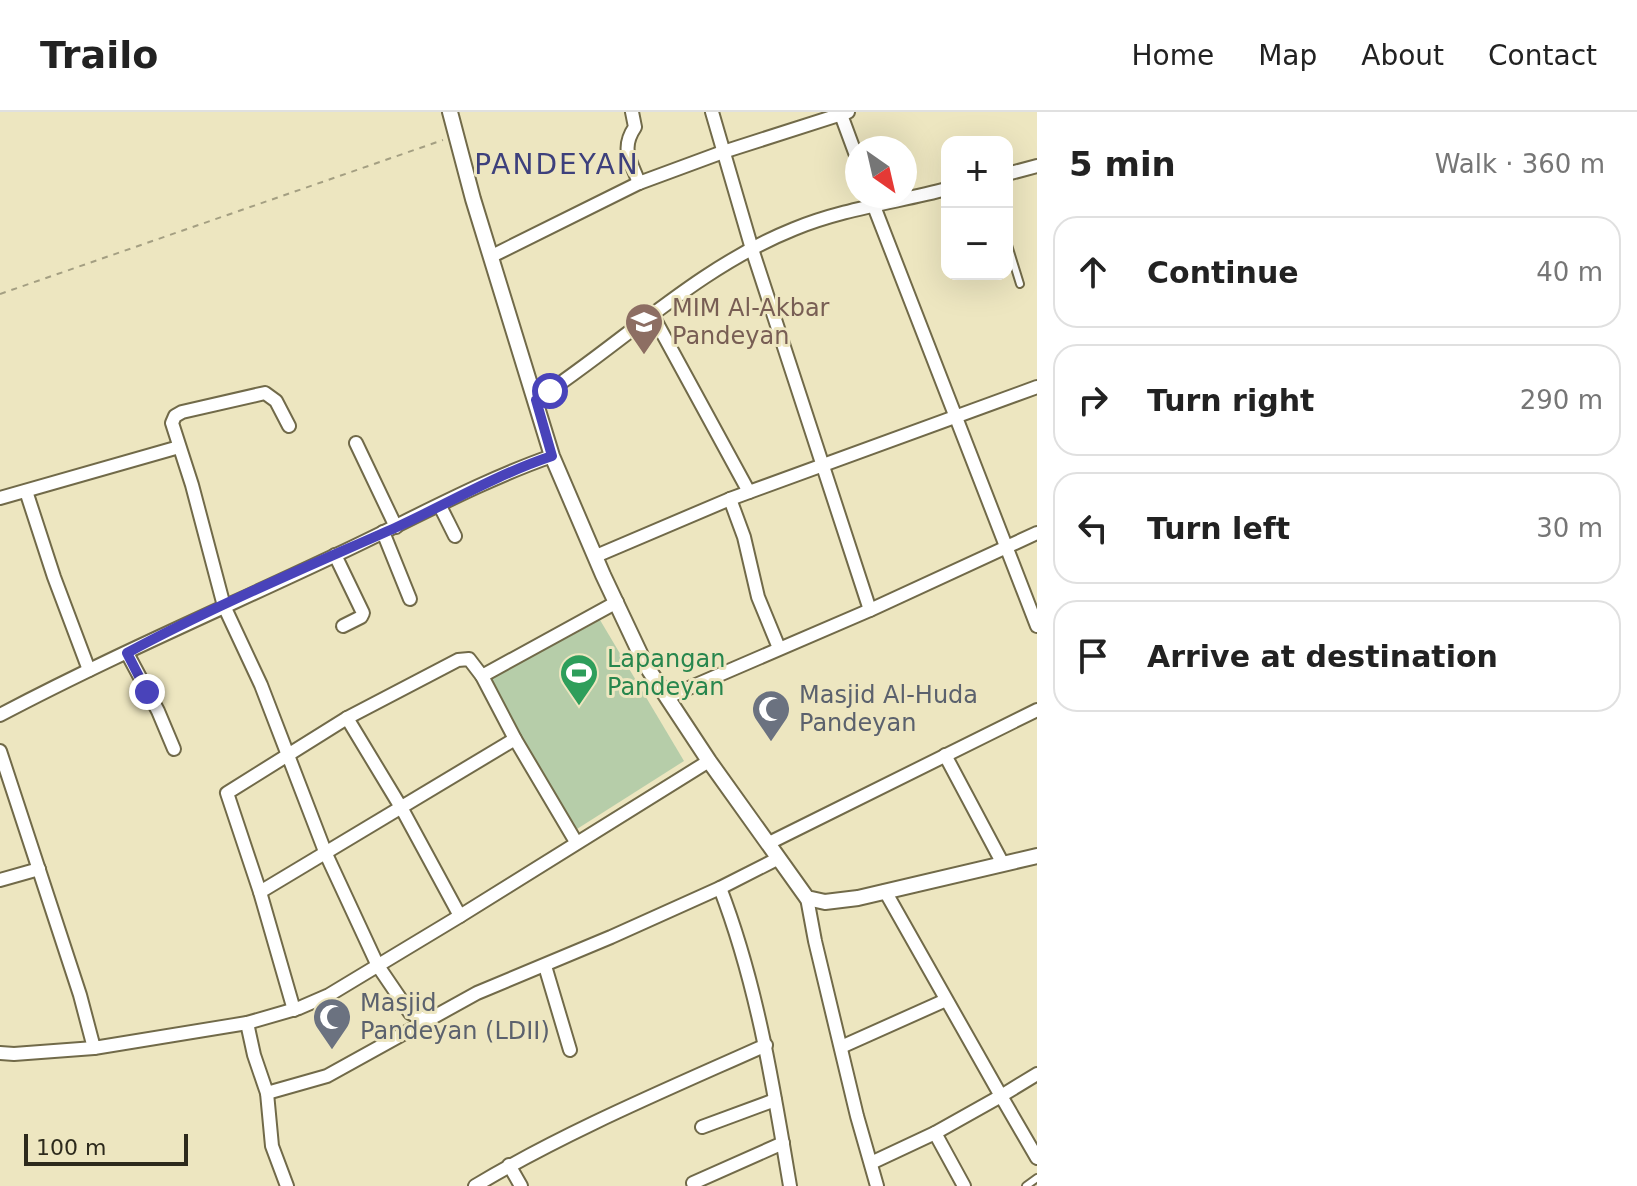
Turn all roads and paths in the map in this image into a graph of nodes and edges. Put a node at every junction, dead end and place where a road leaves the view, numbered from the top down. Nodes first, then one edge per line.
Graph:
1 (450, 112) edge
2 (632, 112) edge
3 (712, 112) edge
4 (843, 113) edge
5 (456, 136) junction
6 (850, 136) edge
7 (723, 152) junction
8 (1037, 166) edge
9 (1013, 172) edge
10 (639, 183) junction
11 (941, 190) edge
12 (917, 194) edge
13 (854, 208) edge
14 (874, 208) edge
15 (752, 249) junction
16 (492, 256) junction
17 (1013, 261) edge
18 (1020, 284) dead end
19 (0, 294) edge
20 (652, 314) junction
21 (1037, 387) edge
22 (536, 400) junction
23 (956, 416) junction
24 (289, 426) dead end
25 (356, 443) dead end
26 (179, 447) junction
27 (552, 456) junction
28 (824, 465) junction
29 (26, 491) junction
30 (749, 492) junction
31 (0, 498) edge
32 (730, 499) junction
33 (440, 506) junction
34 (396, 527) junction
35 (383, 532) junction
36 (1037, 533) edge
37 (455, 536) dead end
38 (1007, 546) junction
39 (335, 555) junction
40 (596, 556) junction
41 (410, 599) dead end
42 (617, 602) junction
43 (224, 606) junction
44 (870, 610) junction
45 (343, 626) dead end
46 (1037, 626) edge
47 (779, 648) junction
48 (127, 653) junction
49 (89, 670) junction
50 (482, 676) junction
51 (668, 697) junction
52 (1037, 710) edge
53 (0, 715) edge
54 (347, 718) junction
55 (515, 739) junction
56 (174, 749) dead end
57 (0, 751) edge
58 (289, 754) junction
59 (945, 755) junction
60 (709, 761) junction
61 (402, 809) junction
62 (576, 842) junction
63 (769, 843) junction
64 (326, 854) junction
65 (1037, 856) edge
66 (779, 858) junction
67 (1003, 864) junction
68 (39, 869) junction
69 (0, 880) edge
70 (720, 888) junction
71 (885, 891) junction
72 (260, 892) junction
73 (807, 898) junction
74 (460, 916) junction
75 (378, 966) junction
76 (545, 966) junction
77 (946, 1000) junction
78 (294, 1010) junction
79 (427, 1020) junction
80 (247, 1023) junction
81 (766, 1045) junction
82 (841, 1047) junction
83 (94, 1048) junction
84 (570, 1050) dead end
85 (0, 1053) edge
86 (1037, 1074) edge
87 (267, 1093) junction
88 (1001, 1096) junction
89 (775, 1100) junction
90 (702, 1127) dead end
91 (935, 1133) junction
92 (783, 1143) junction
93 (1037, 1158) edge
94 (871, 1163) junction
95 (509, 1165) junction
96 (1037, 1178) edge
97 (693, 1183) dead end
98 (287, 1186) edge
99 (475, 1186) edge
100 (521, 1186) edge
101 (790, 1186) edge
102 (877, 1186) edge
103 (964, 1186) edge
104 (1026, 1186) edge

1 - 5 street
2 - 10 street
3 - 7 street
4 - 6 street
4 - 7 street
5 - 16 street
5 - 19 path
7 - 10 street
7 - 15 street
8 - 9 street
10 - 16 street
11 - 12 street
13 - 15 street
14 - 23 street
15 - 20 street
15 - 28 street
16 - 22 street
17 - 18 lane
20 - 22 street
20 - 30 street
21 - 23 street
22 - 27 street
23 - 28 street
23 - 38 street
24 - 26 street
25 - 34 street
26 - 29 street
26 - 43 street
27 - 33 street
27 - 40 street
28 - 30 street
28 - 44 street
29 - 31 street
29 - 49 street
30 - 32 street
32 - 40 street
32 - 47 street
33 - 34 street
33 - 37 street
34 - 35 street
35 - 39 street
35 - 41 street
36 - 38 street
38 - 44 street
38 - 46 street
39 - 43 street
39 - 45 street
40 - 42 street
42 - 50 street
42 - 51 street
43 - 48 street
43 - 58 street
44 - 47 street
47 - 51 street
48 - 49 street
48 - 56 street
49 - 53 street
50 - 54 street
50 - 55 street
51 - 60 street
52 - 59 street
54 - 58 street
54 - 61 street
55 - 61 street
55 - 62 street
57 - 68 street
58 - 64 street
58 - 72 street
59 - 63 street
59 - 67 street
60 - 62 street
60 - 63 street
61 - 64 street
61 - 74 street
62 - 74 street
63 - 66 street
64 - 72 street
64 - 75 street
65 - 67 street
66 - 70 street
66 - 73 street
67 - 71 street
68 - 69 street
68 - 83 street
70 - 76 street
70 - 81 street
71 - 73 street
71 - 77 street
72 - 78 street
73 - 82 street
74 - 75 street
75 - 78 street
75 - 79 street
76 - 79 street
76 - 84 street
77 - 82 street
77 - 88 street
78 - 80 street
79 - 87 street
80 - 83 street
80 - 87 street
81 - 89 street
81 - 95 street
82 - 94 street
83 - 85 street
86 - 88 street
87 - 98 street
88 - 91 street
88 - 93 street
89 - 90 street
89 - 92 street
91 - 94 street
91 - 103 street
92 - 97 street
92 - 101 street
94 - 102 street
95 - 99 street
95 - 100 street
96 - 104 lane

